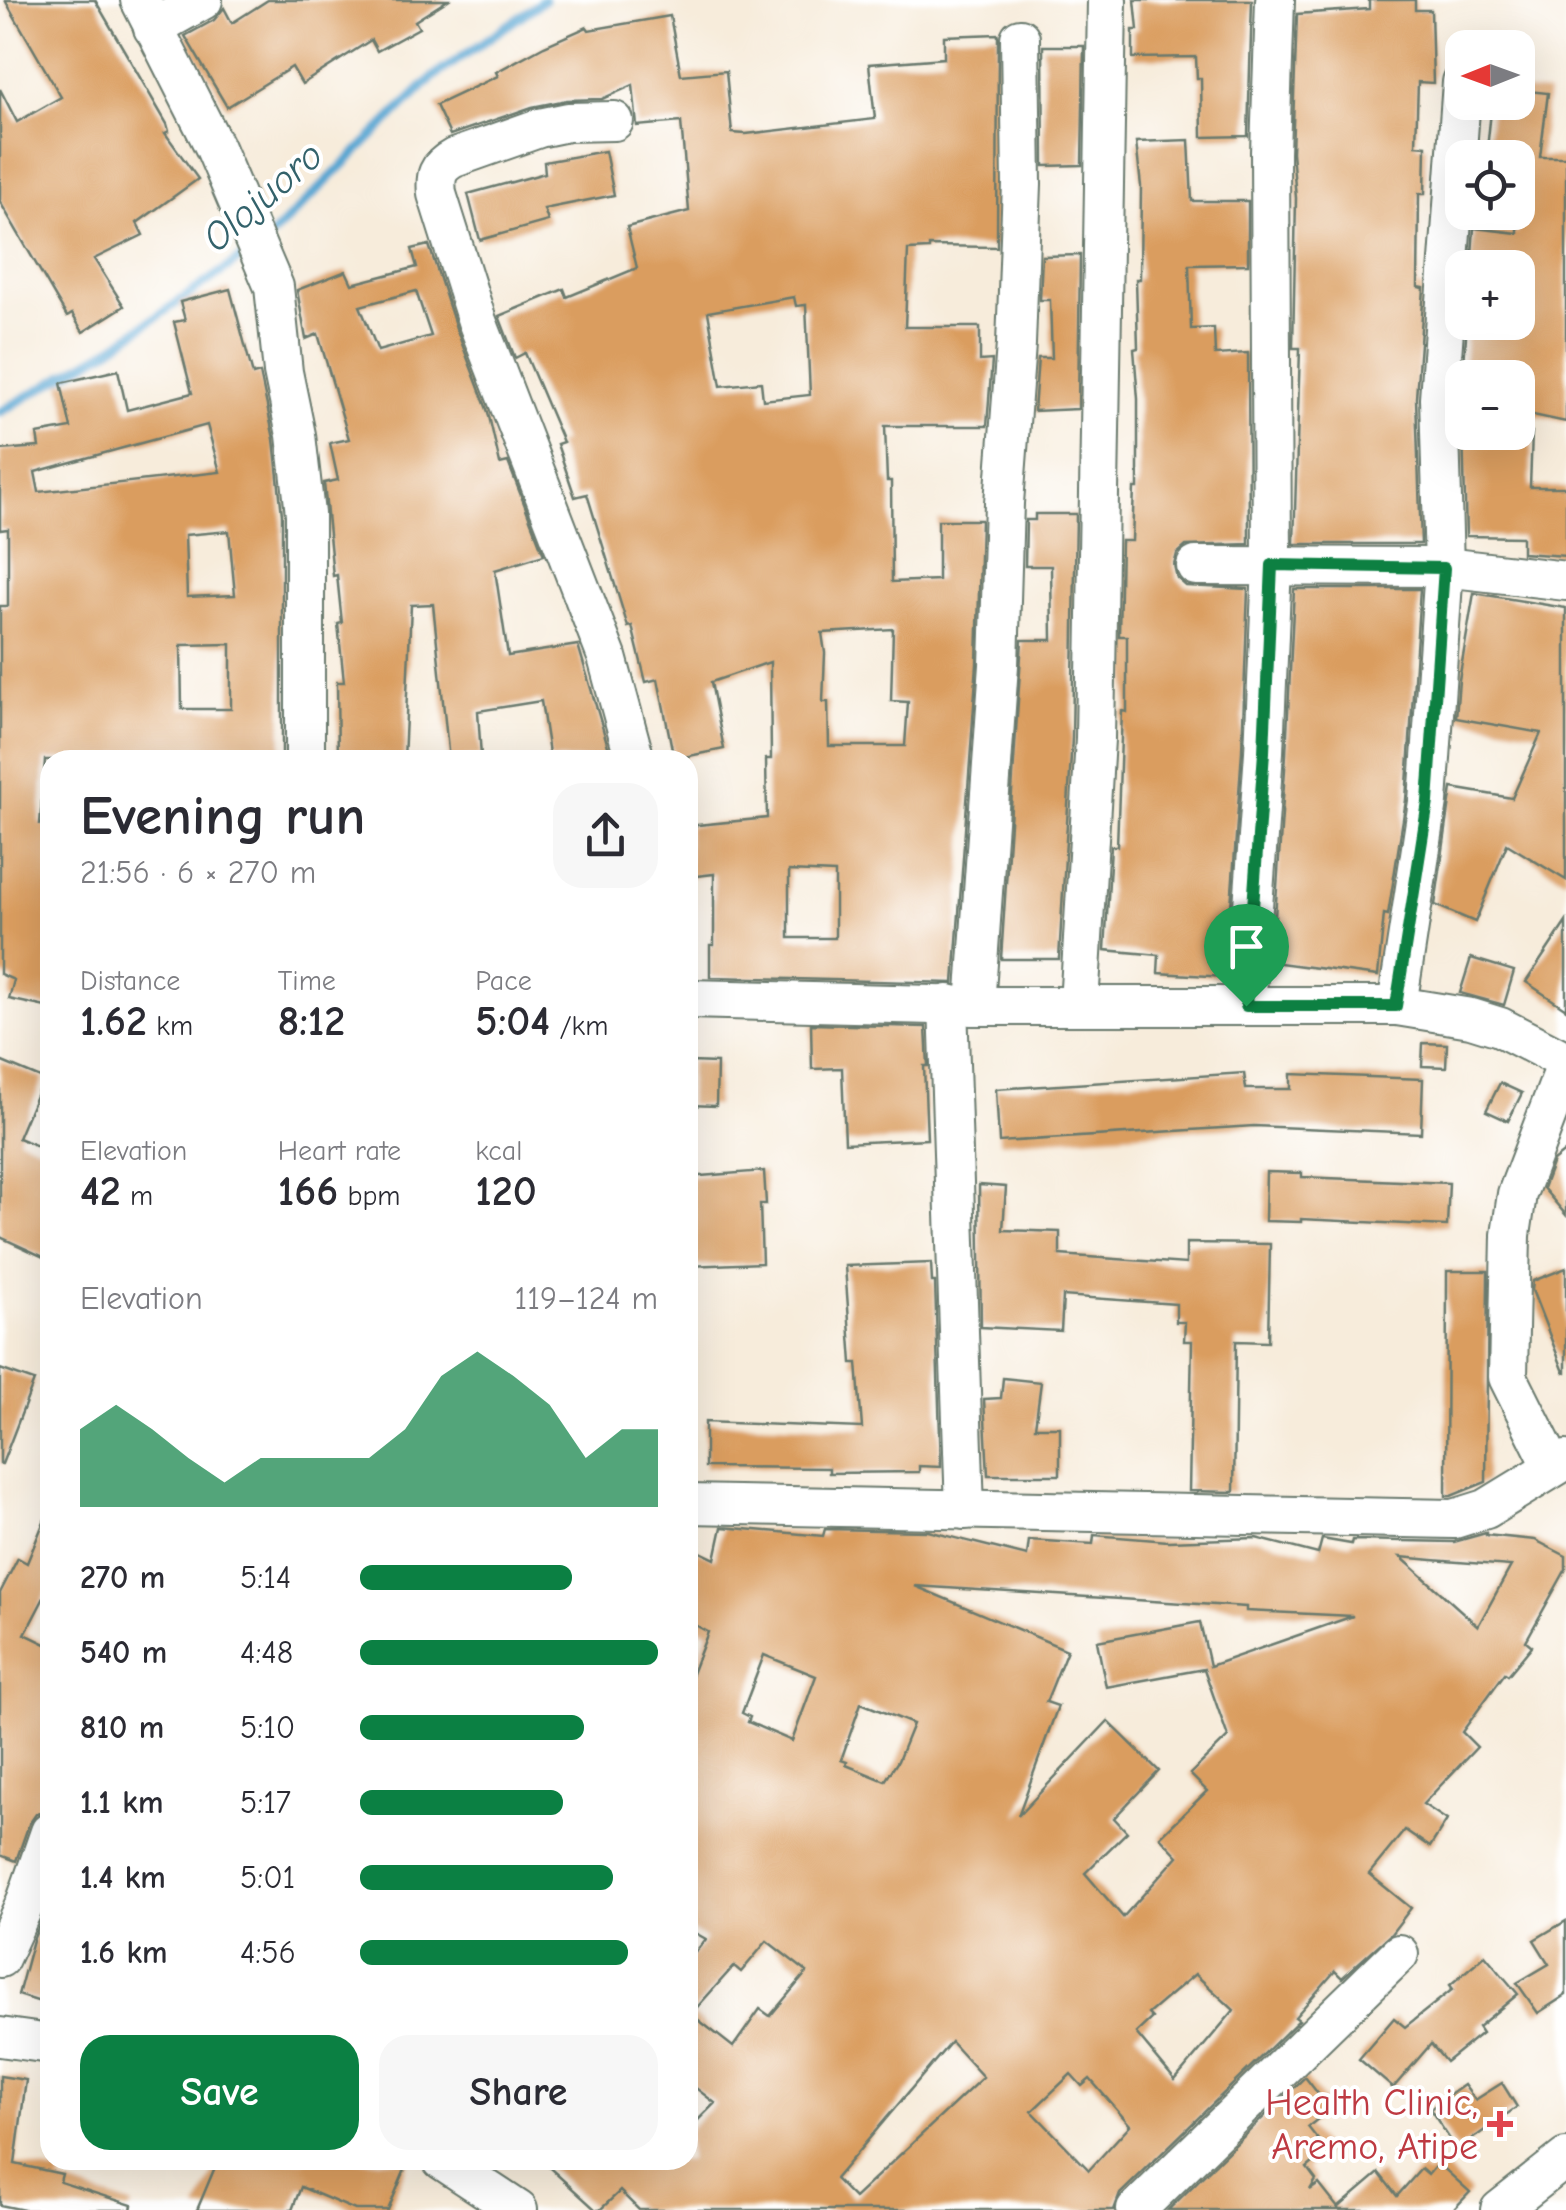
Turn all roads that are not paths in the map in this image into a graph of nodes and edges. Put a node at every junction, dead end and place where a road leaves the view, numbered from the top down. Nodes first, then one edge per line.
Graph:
1 (203, 0) edge
2 (1107, 0) edge
3 (1275, 0) edge
4 (147, 14) edge
5 (1020, 38) dead end
6 (1459, 120) edge
7 (614, 121) dead end
8 (1272, 565) junction
9 (1196, 566) dead end
10 (1444, 568) junction
11 (1566, 581) edge
12 (305, 750) edge
13 (632, 750) edge
14 (698, 1000) edge
15 (962, 1005) junction
16 (1079, 1005) junction
17 (1246, 1006) junction
18 (1396, 1006) junction
19 (1566, 1063) edge
20 (1560, 1463) edge
21 (698, 1504) edge
22 (966, 1510) junction
23 (40, 1861) edge
24 (1399, 1954) dead end
25 (0, 1958) edge
26 (0, 2037) edge
27 (40, 2043) edge
28 (1566, 2158) edge
29 (457, 2170) edge
30 (518, 2210) edge
31 (1136, 2210) edge
32 (1500, 2210) edge

1 - 4 street
2 - 16 street
3 - 8 street
4 - 12 street
5 - 15 street
6 - 10 street
7 - 13 street
8 - 9 street
8 - 10 street
8 - 17 street
10 - 11 street
10 - 18 street
14 - 15 street
15 - 16 street
15 - 22 street
16 - 17 street
17 - 18 street
18 - 19 street
19 - 20 street
20 - 22 street
21 - 22 street
23 - 25 street
24 - 31 street
26 - 27 street
28 - 32 street
29 - 30 street

